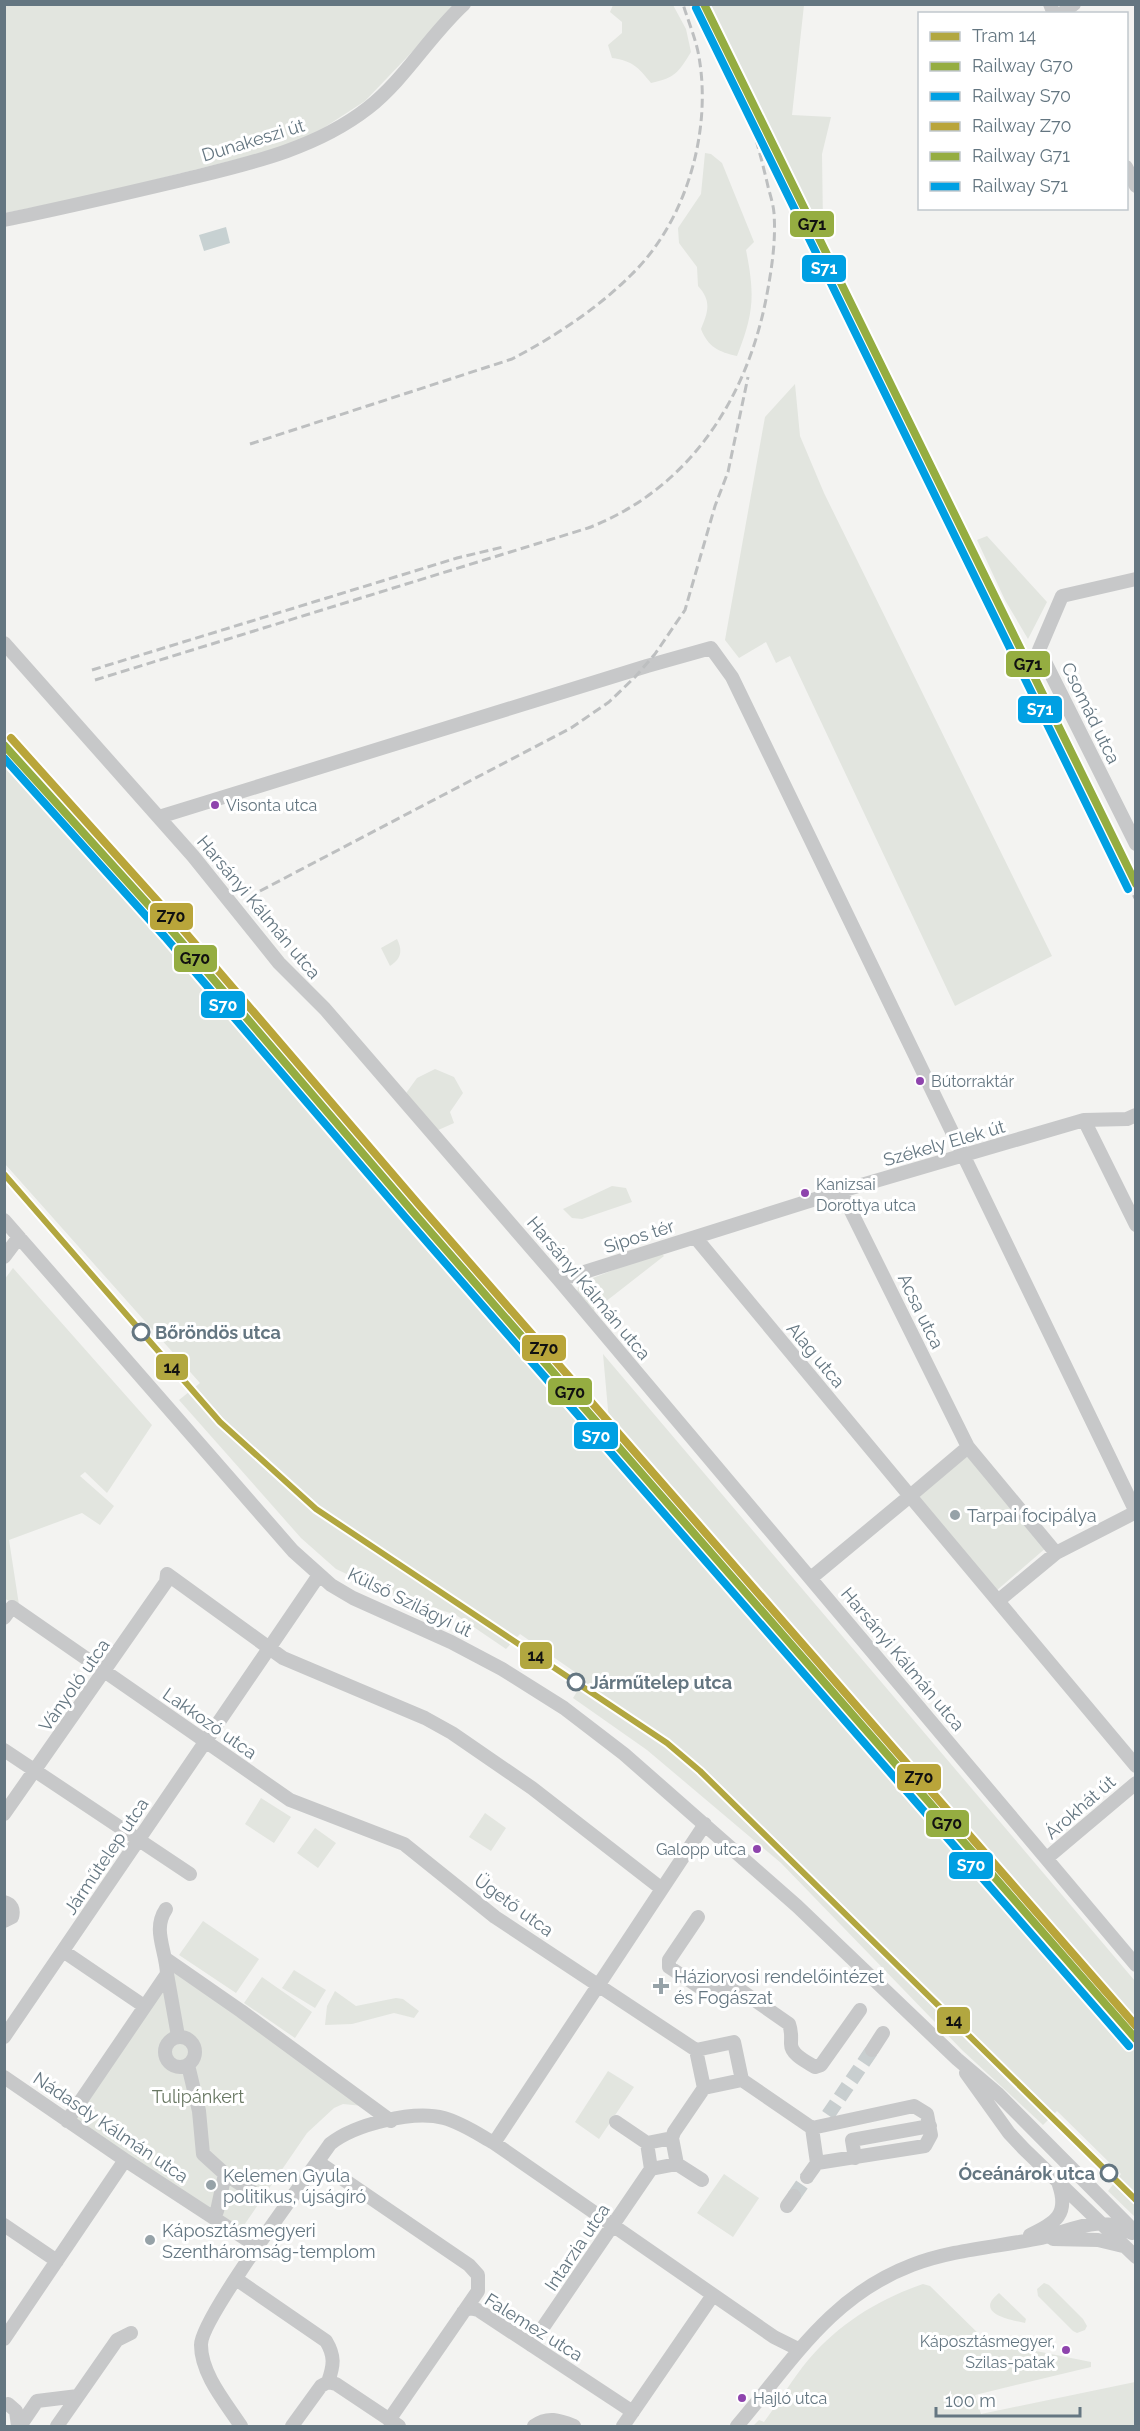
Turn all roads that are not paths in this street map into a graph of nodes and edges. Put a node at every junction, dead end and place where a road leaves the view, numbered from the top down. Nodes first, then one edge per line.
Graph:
1 (464, 4) edge
2 (1128, 171) edge
3 (1136, 186) edge
4 (4, 220) edge
5 (1136, 579) edge
6 (4, 643) edge
7 (159, 817) junction
8 (1136, 844) edge
9 (1136, 1115) edge
10 (1084, 1120) junction
11 (965, 1156) junction
12 (841, 1191) junction
13 (4, 1220) edge
14 (1136, 1225) edge
15 (19, 1237) junction
16 (695, 1237) junction
17 (4, 1257) edge
18 (559, 1280) junction
19 (968, 1447) junction
20 (910, 1496) junction
21 (1132, 1496) edge
22 (1136, 1512) edge
23 (1056, 1553) junction
24 (319, 1575) junction
25 (811, 1578) junction
26 (998, 1601) junction
27 (4, 1618) edge
28 (269, 1648) junction
29 (105, 1671) junction
30 (206, 1741) junction
31 (4, 1750) edge
32 (1136, 1766) edge
33 (36, 1770) junction
34 (1136, 1782) edge
35 (4, 1815) edge
36 (705, 1824) junction
37 (139, 1840) junction
38 (412, 1849) joint
39 (1047, 1858) junction
40 (190, 1874) dead end
41 (662, 1889) junction
42 (4, 1902) edge
43 (166, 1909) dead end
44 (698, 1917) dead end
45 (4, 1922) edge
46 (63, 1952) junction
47 (166, 1959) junction
48 (1136, 1965) edge
49 (167, 1974) junction
50 (599, 1985) junction
51 (144, 2006) junction
52 (860, 2010) dead end
53 (883, 2033) dead end
54 (178, 2036) junction
55 (4, 2037) edge
56 (696, 2050) junction
57 (872, 2050) tunnel mouth
58 (957, 2059) junction
59 (188, 2065) junction
60 (4, 2077) edge
61 (742, 2080) junction
62 (704, 2088) junction
63 (849, 2120) junction
64 (68, 2121) junction
65 (391, 2121) junction
66 (616, 2122) dead end
67 (820, 2123) junction
68 (930, 2126) junction
69 (672, 2138) junction
70 (852, 2140) junction
71 (494, 2143) junction
72 (647, 2143) junction
73 (855, 2158) junction
74 (125, 2160) junction
75 (318, 2162) junction
76 (817, 2163) junction
77 (677, 2164) junction
78 (651, 2169) junction
79 (225, 2174) junction
80 (807, 2177) tunnel mouth
81 (702, 2180) dead end
82 (1058, 2183) junction
83 (1098, 2193) junction
84 (263, 2199) dead end
85 (213, 2217) junction
86 (1094, 2222) junction
87 (4, 2225) edge
88 (612, 2226) junction
89 (1136, 2234) edge
90 (1039, 2238) junction
91 (1013, 2243) junction
92 (1124, 2246) junction
93 (258, 2247) junction
94 (1136, 2257) edge
95 (57, 2261) junction
96 (236, 2279) junction
97 (714, 2295) junction
98 (463, 2312) junction
99 (131, 2333) dead end
100 (4, 2339) edge
101 (531, 2345) junction
102 (798, 2349) junction
103 (328, 2382) junction
104 (78, 2396) junction
105 (8, 2404) dead end
106 (633, 2412) junction
107 (394, 2423) edge
108 (19, 2427) edge
109 (57, 2427) edge
110 (241, 2427) edge
111 (292, 2427) edge
112 (534, 2427) edge
113 (574, 2427) edge
114 (623, 2427) edge
115 (737, 2427) edge

1 - 4 street, Dunakeszi út
2 - 3 street
5 - 8 street, Csomád utca
6 - 7 street, Harsányi Kálmán utca
7 - 11 street
7 - 18 street, Harsányi Kálmán utca
9 - 10 street, Székely Elek út
10 - 11 street, Székely Elek út
10 - 14 street
11 - 12 street, Székely Elek út
11 - 21 street
12 - 16 street, Székely Elek út
12 - 19 street, Acsa utca
13 - 15 street, Külső Szilágyi út
15 - 17 street
15 - 24 street, Külső Szilágyi út
16 - 18 street, Sipos tér
16 - 20 street, Alag utca
18 - 25 street, Harsányi Kálmán utca
19 - 20 street
19 - 23 street, Acsa utca
20 - 25 street
20 - 26 street, Alag utca
21 - 22 street
22 - 23 street
23 - 26 street
24 - 28 street, Járműtelep utca
24 - 36 street, Külső Szilágyi út
25 - 39 street, Harsányi Kálmán utca
26 - 32 street
27 - 29 street, Lakkozó utca
28 - 29 street, Ványoló utca
28 - 30 street, Járműtelep utca
28 - 41 street
29 - 30 street, Lakkozó utca
29 - 33 street, Ványoló utca
30 - 37 street, Járműtelep utca
30 - 38 street, Lakkozó utca
31 - 33 street
33 - 35 street, Ványoló utca
33 - 37 street
34 - 39 street, Árokhát út
36 - 41 street
36 - 58 street, Külső Szilágyi út
37 - 40 street
37 - 46 street, Járműtelep utca
38 - 50 street, Ügető utca
39 - 48 street, Harsányi Kálmán utca
41 - 50 street
42 - 45 street
43 - 47 street
44 - 52 street
46 - 51 street
46 - 55 street, Járműtelep utca
47 - 49 street
47 - 65 street
49 - 51 street
49 - 54 street
50 - 56 street, Ügető utca
50 - 71 street
51 - 64 street
53 - 57 street
54 - 59 street
54 - 59 street
56 - 61 street
56 - 62 street
58 - 82 street, Külső Szilágyi út
58 - 83 street, Külső Szilágyi út
59 - 79 street
60 - 64 street, Nádasdy Kálmán utca
61 - 62 street
61 - 67 street
62 - 69 street
63 - 67 street
63 - 68 street
63 - 70 street
64 - 74 street, Nádasdy Kálmán utca
65 - 71 street
65 - 75 street
66 - 72 street
67 - 76 street
68 - 70 street
68 - 73 street
69 - 72 street
69 - 77 street
70 - 73 street
71 - 88 street
72 - 78 street
73 - 76 street
74 - 85 street, Nádasdy Kálmán utca
74 - 95 street
75 - 93 street
75 - 98 street, Falemez utca
76 - 80 street
77 - 78 street
77 - 81 street
78 - 88 street, Intarzia utca
79 - 84 street
79 - 85 street
82 - 86 street, Külső Szilágyi út
82 - 91 street
83 - 86 street
83 - 89 street, Külső Szilágyi út
85 - 93 street, Nádasdy Kálmán utca
86 - 89 street
86 - 90 street
86 - 92 street, Külső Szilágyi út
87 - 95 street
88 - 97 street
88 - 101 street, Intarzia utca
90 - 91 street
90 - 92 street
91 - 102 street
92 - 94 street, Külső Szilágyi út
93 - 96 street
95 - 100 street
96 - 103 street
96 - 110 street
97 - 102 street
97 - 106 street
98 - 101 street, Falemez utca
98 - 107 street
99 - 104 street
101 - 106 street, Falemez utca
102 - 115 street
103 - 107 street
103 - 111 street
104 - 108 street
104 - 109 street
105 - 108 street
106 - 114 street
112 - 113 street

